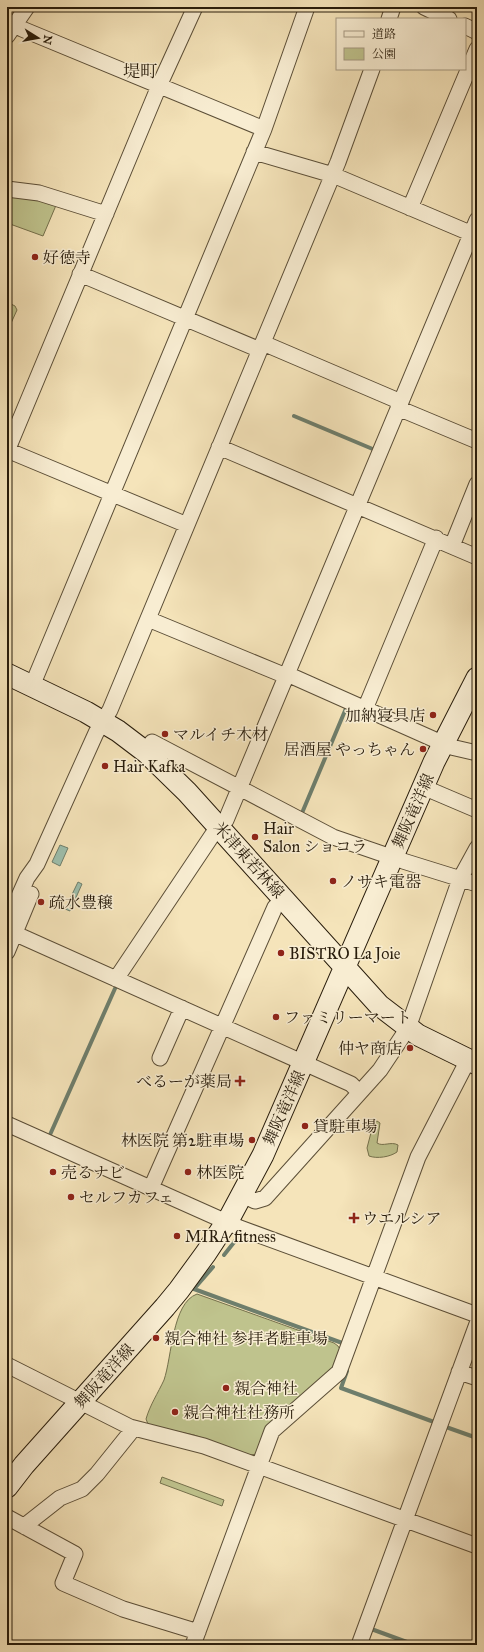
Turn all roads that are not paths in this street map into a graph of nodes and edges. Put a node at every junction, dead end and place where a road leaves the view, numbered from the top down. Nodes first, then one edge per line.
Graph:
1 (27, 7) edge
2 (194, 7) edge
3 (307, 7) edge
4 (393, 7) edge
5 (424, 7) edge
6 (389, 18) edge
7 (448, 18) edge
8 (466, 26) edge
9 (11, 30) edge
10 (477, 32) edge
11 (477, 49) edge
12 (372, 70) edge
13 (159, 86) junction
14 (264, 129) junction
15 (254, 152) junction
16 (332, 175) junction
17 (7, 189) edge
18 (410, 208) junction
19 (106, 214) junction
20 (475, 230) edge
21 (80, 274) junction
22 (185, 318) junction
23 (261, 346) junction
24 (400, 405) junction
25 (477, 442) edge
26 (219, 447) junction
27 (7, 450) edge
28 (477, 484) edge
29 (112, 494) junction
30 (358, 505) junction
31 (187, 525) junction
32 (436, 538) junction
33 (452, 546) junction
34 (477, 557) edge
35 (148, 618) junction
36 (7, 674) edge
37 (286, 675) junction
38 (477, 678) edge
39 (32, 686) junction
40 (365, 708) junction
41 (103, 722) junction
42 (443, 743) junction
43 (145, 751) junction
44 (477, 753) edge
45 (423, 787) junction
46 (239, 788) junction
47 (477, 810) edge
48 (219, 827) junction
49 (477, 848) edge
50 (393, 858) junction
51 (460, 879) junction
52 (477, 884) edge
53 (284, 899) junction
54 (10, 929) edge
55 (7, 952) edge
56 (345, 967) junction
57 (116, 979) junction
58 (182, 1008) junction
59 (223, 1026) junction
60 (408, 1028) junction
61 (160, 1058) dead end
62 (472, 1062) edge
63 (304, 1063) junction
64 (359, 1092) junction
65 (7, 1124) edge
66 (151, 1188) junction
67 (242, 1195) junction
68 (226, 1222) junction
69 (374, 1277) junction
70 (477, 1315) edge
71 (477, 1324) edge
72 (7, 1365) edge
73 (459, 1372) junction
74 (477, 1378) edge
75 (80, 1403) junction
76 (134, 1428) junction
77 (259, 1466) junction
78 (7, 1487) edge
79 (7, 1517) edge
80 (405, 1519) junction
81 (25, 1526) junction
82 (477, 1546) edge
83 (195, 1638) edge
84 (359, 1645) edge

1 - 9 street
2 - 13 street
3 - 14 street
4 - 6 street
5 - 7 street
8 - 10 street
9 - 13 street
11 - 18 street
12 - 16 street
13 - 14 street
13 - 19 street
14 - 15 street
15 - 16 street
15 - 22 street
16 - 18 street
16 - 23 street
17 - 19 street
18 - 20 street
19 - 21 street
20 - 24 street
21 - 22 street
21 - 27 street
22 - 23 street
22 - 29 street
23 - 24 street
23 - 26 street
24 - 25 street
24 - 30 street
26 - 30 street
26 - 31 street
27 - 29 street
28 - 33 street
29 - 31 street
29 - 39 street
30 - 32 street
30 - 37 street
31 - 35 street
32 - 33 street
32 - 40 street
33 - 34 street
35 - 37 street
35 - 41 street
36 - 39 main road, 米津東若林線
37 - 40 street
37 - 46 street
38 - 42 main road, 舞阪竜洋線
39 - 41 main road, 米津東若林線
40 - 42 street
41 - 43 main road, 米津東若林線
41 - 54 street
42 - 44 street
42 - 45 main road, 舞阪竜洋線
43 - 46 street
43 - 48 main road, 米津東若林線
45 - 47 street
45 - 50 main road, 舞阪竜洋線
46 - 48 street
46 - 50 street
48 - 53 main road, 米津東若林線
48 - 57 street
49 - 51 street
50 - 51 street
50 - 56 main road, 舞阪竜洋線
51 - 52 street
51 - 60 street
53 - 56 main road, 米津東若林線
53 - 59 street
54 - 55 street
54 - 57 street
56 - 60 main road, 米津東若林線
56 - 63 main road, 舞阪竜洋線
57 - 58 street
58 - 59 street
58 - 61 street
59 - 63 street
59 - 66 street
60 - 62 main road, 米津東若林線
60 - 64 street
62 - 69 street
63 - 64 street
63 - 67 main road, 舞阪竜洋線
64 - 67 street
65 - 66 street
66 - 68 street
67 - 68 main road, 舞阪竜洋線
68 - 69 street
68 - 75 main road, 舞阪竜洋線
69 - 70 street
69 - 77 street
71 - 73 street
72 - 75 street
73 - 74 street
73 - 80 street
75 - 76 street
75 - 78 main road, 舞阪竜洋線
76 - 77 street
76 - 81 street
77 - 80 street
77 - 83 street
79 - 81 street
80 - 82 street
80 - 84 street
81 - 83 street

